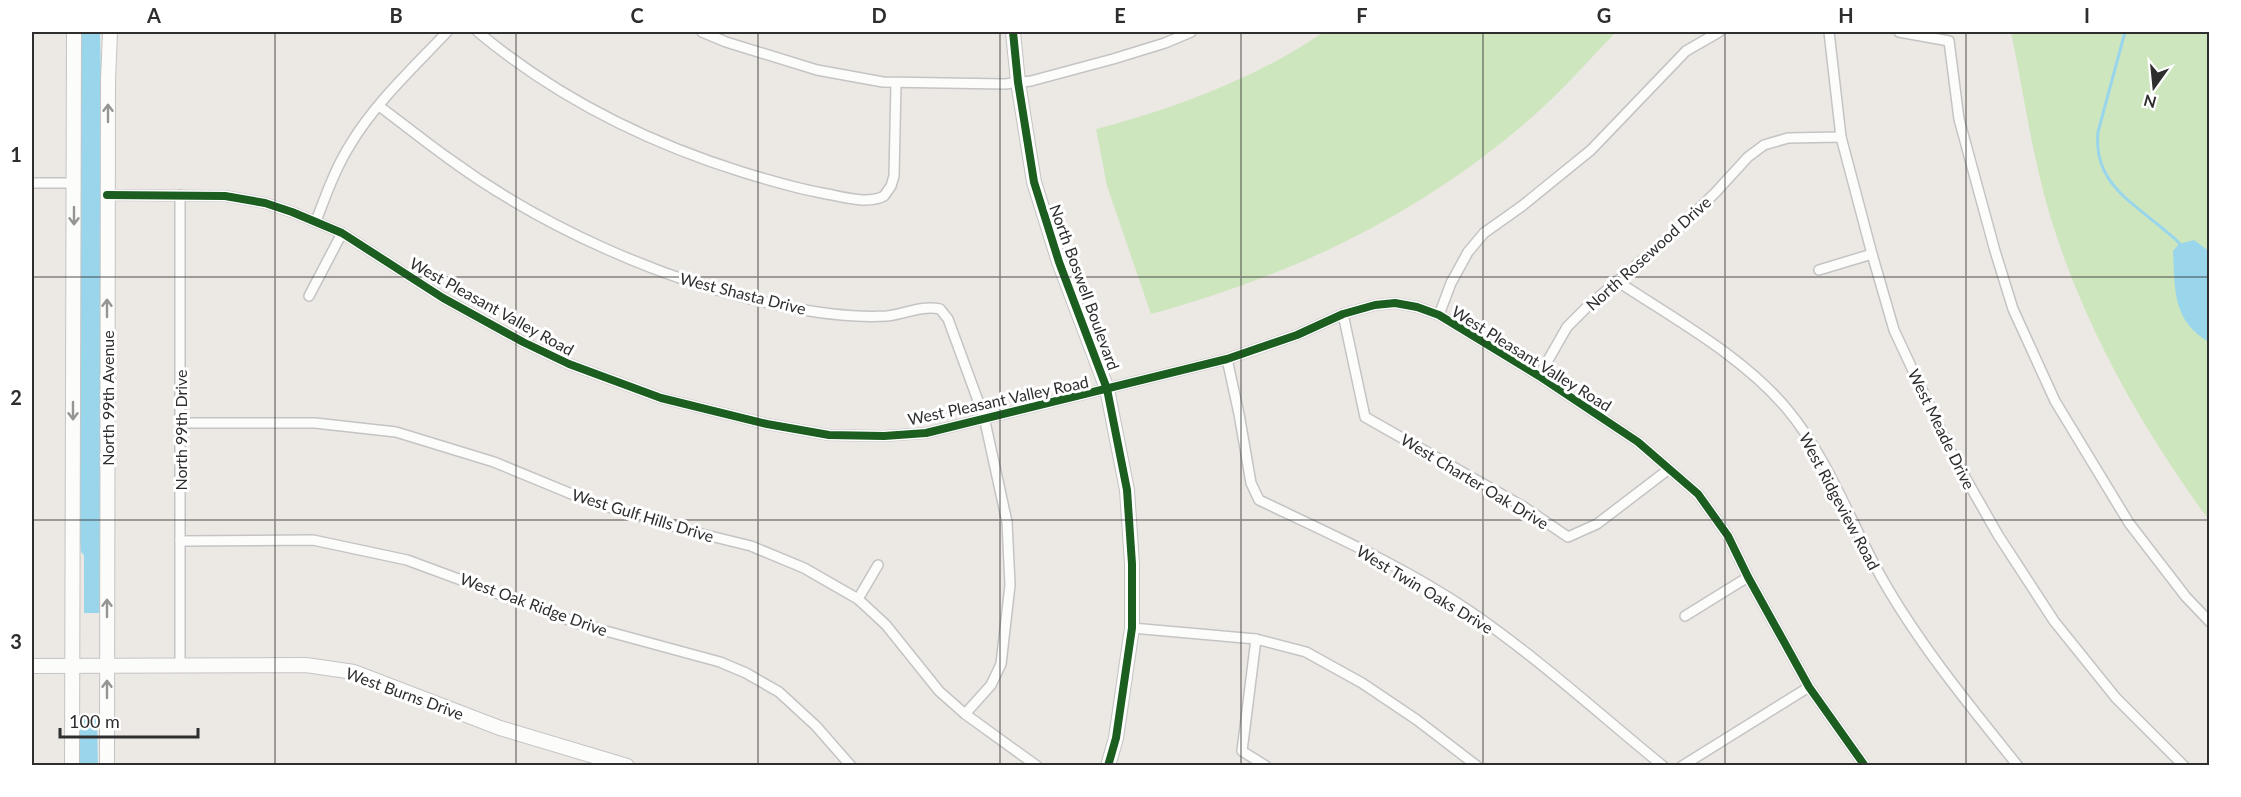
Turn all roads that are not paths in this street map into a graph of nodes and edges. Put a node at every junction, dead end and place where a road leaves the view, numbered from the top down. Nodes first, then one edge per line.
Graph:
1 (74, 32) edge
2 (110, 32) edge
3 (447, 32) edge
4 (478, 32) edge
5 (702, 32) edge
6 (1013, 32) edge
7 (1191, 32) edge
8 (1719, 32) edge
9 (1829, 32) edge
10 (1899, 32) edge
11 (1018, 82) junction
12 (896, 83) junction
13 (379, 105) junction
14 (1841, 136) junction
15 (32, 183) edge
16 (74, 183) junction
17 (108, 195) junction
18 (180, 195) junction
19 (316, 221) junction
20 (342, 233) junction
21 (1872, 254) junction
22 (1819, 270) dead end
23 (1617, 281) junction
24 (309, 296) dead end
25 (1343, 314) junction
26 (1439, 315) junction
27 (1227, 359) junction
28 (1539, 376) junction
29 (1107, 389) junction
30 (984, 417) junction
31 (180, 423) junction
32 (1669, 469) junction
33 (180, 541) junction
34 (878, 565) dead end
35 (1748, 577) junction
36 (858, 600) junction
37 (1684, 616) dead end
38 (2210, 622) edge
39 (1132, 628) junction
40 (1256, 639) junction
41 (32, 666) edge
42 (72, 666) junction
43 (107, 666) junction
44 (180, 666) junction
45 (1809, 687) junction
46 (965, 714) junction
47 (72, 765) edge
48 (107, 765) edge
49 (627, 765) edge
50 (851, 765) edge
51 (1037, 765) edge
52 (1108, 765) edge
53 (1266, 765) edge
54 (1478, 765) edge
55 (1663, 765) edge
56 (1682, 765) edge
57 (1864, 765) edge
58 (2018, 765) edge
59 (2184, 765) edge

1 - 16 main road, North 99th Avenue
17 -> 2 main road, North 99th Avenue
3 - 13 street
4 - 12 street
5 - 12 street
6 - 11 main road, North Boswell Boulevard
7 - 11 street
8 - 26 street
9 - 14 street, West Meade Drive
10 - 38 street
11 - 12 street
11 - 29 main road, North Boswell Boulevard
13 - 19 street
13 - 30 street, West Shasta Drive
14 - 21 street, West Meade Drive
14 - 23 street, North Rosewood Drive
15 - 16 street
16 -> 42 main road, North 99th Avenue
17 - 18 street, West Pleasant Valley Road
43 -> 17 main road, North 99th Avenue
18 - 19 street, West Pleasant Valley Road
18 - 31 street, North 99th Drive
19 - 20 street, West Pleasant Valley Road
20 - 24 street
20 - 30 street, West Pleasant Valley Road
21 - 22 street
21 - 59 street, West Meade Drive
23 - 28 street, North Rosewood Drive
23 - 58 street, West Ridgeview Road
25 - 26 street, West Pleasant Valley Road
25 - 27 street, West Pleasant Valley Road
25 - 32 street, West Charter Oak Drive
26 - 28 street, West Pleasant Valley Road
27 - 29 street, West Pleasant Valley Road
27 - 55 street, West Twin Oaks Drive
28 - 32 street, West Pleasant Valley Road
29 - 30 street, West Pleasant Valley Road
29 - 39 main road, North Boswell Boulevard
30 - 46 street, West Shasta Drive
31 - 33 street, North 99th Drive
31 - 36 street, West Gulf Hills Drive
32 - 35 street, West Pleasant Valley Road
33 - 44 street, North 99th Drive
33 - 50 street, West Oak Ridge Drive
34 - 36 street
35 - 37 street
35 - 45 street, West Pleasant Valley Road
36 - 46 street, West Gulf Hills Drive
39 - 40 street
39 - 52 main road, North Boswell Boulevard
40 - 53 street
40 - 54 street
41 - 42 main road, West Burns Drive
42 - 43 main road, West Burns Drive
42 - 47 main road, North 99th Avenue
43 - 44 main road, West Burns Drive
48 -> 43 main road, North 99th Avenue
44 - 49 main road, West Burns Drive
45 - 56 street
45 - 57 street, West Pleasant Valley Road
46 - 51 street, West Gulf Hills Drive

